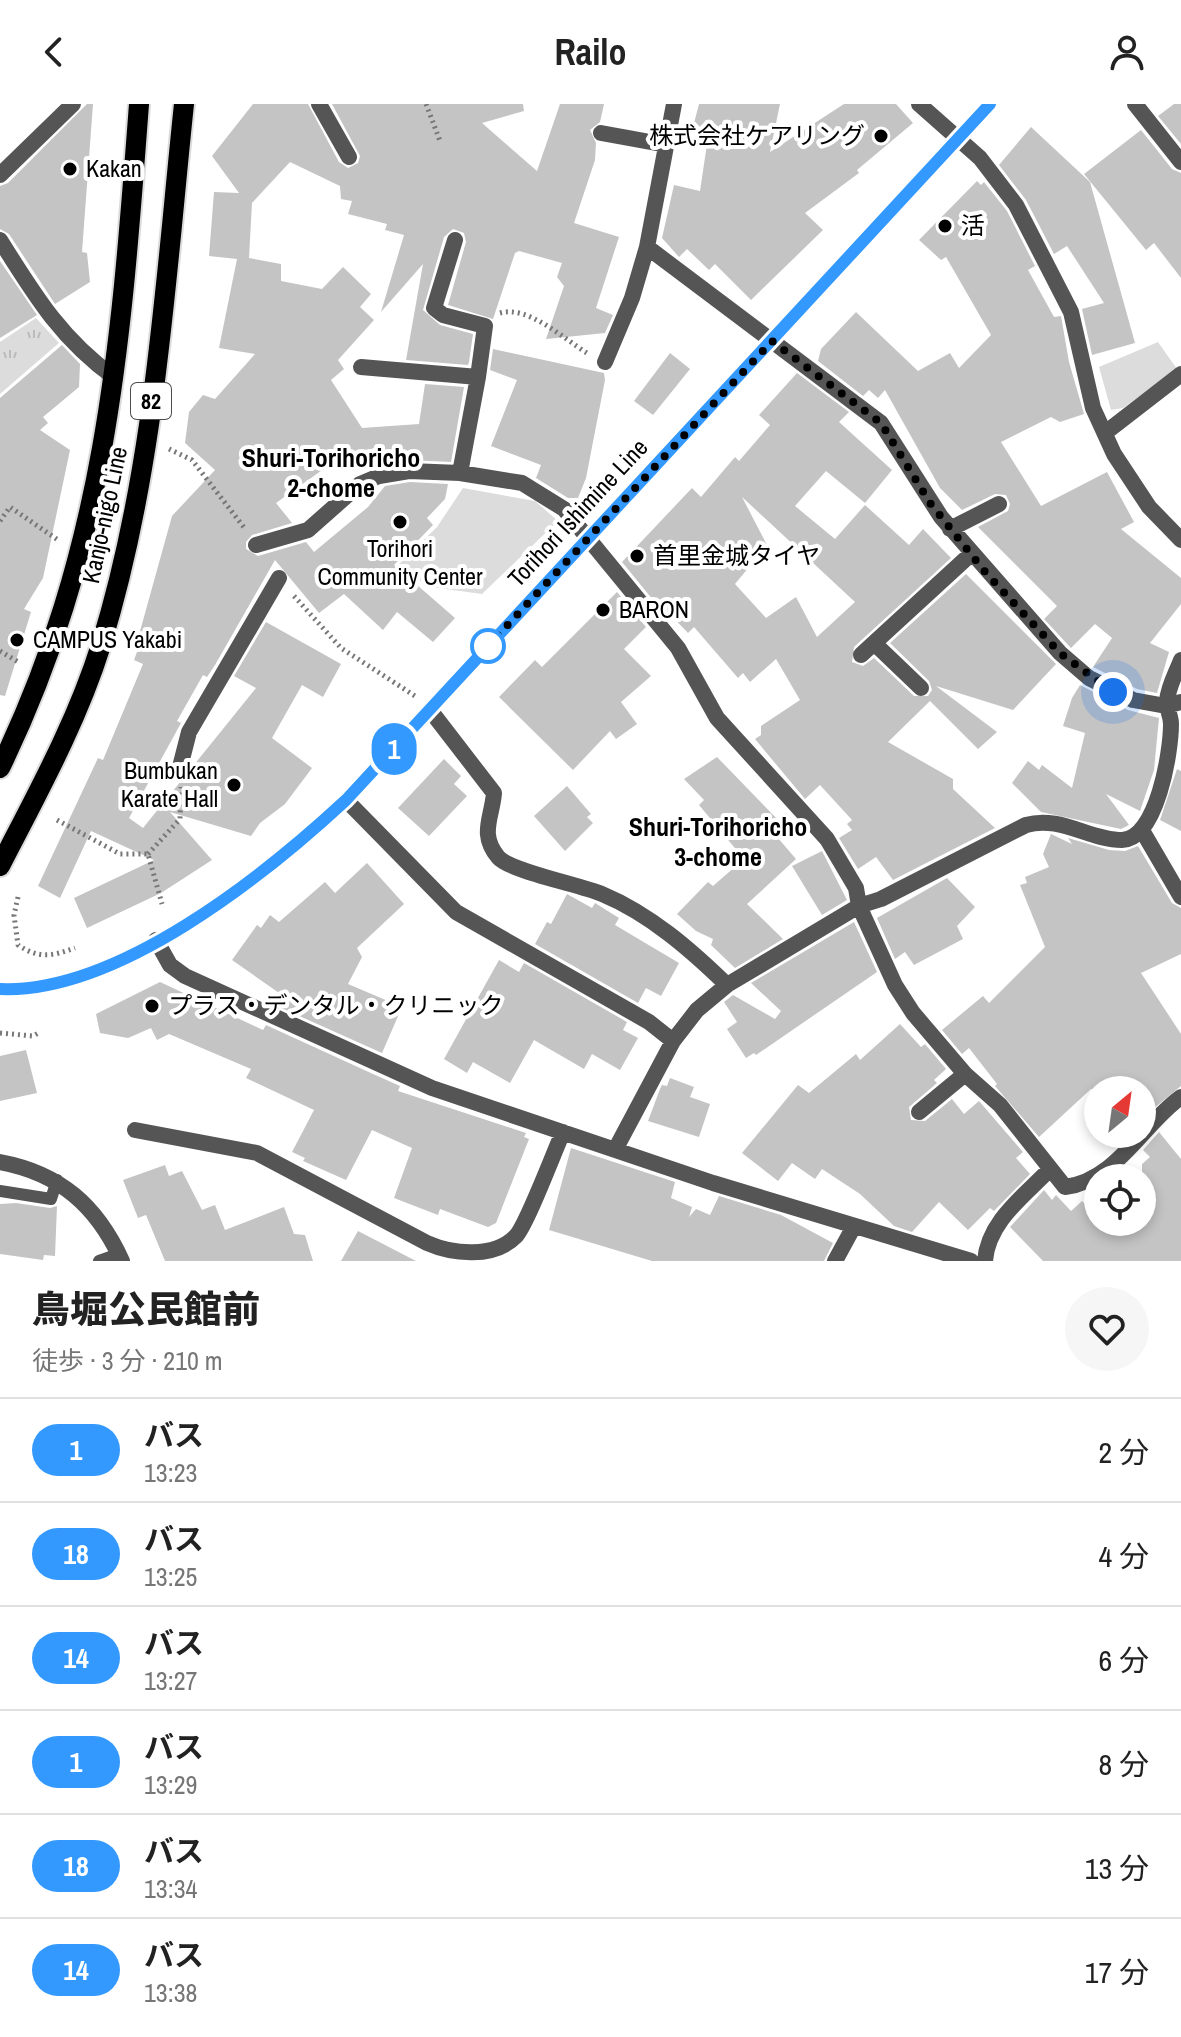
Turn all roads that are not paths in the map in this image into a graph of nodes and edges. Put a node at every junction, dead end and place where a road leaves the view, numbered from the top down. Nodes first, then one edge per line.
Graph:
1 (73, 104) edge
2 (139, 104) edge
3 (184, 104) edge
4 (319, 104) edge
5 (674, 104) edge
6 (919, 104) edge
7 (990, 104) edge
8 (1135, 104) edge
9 (601, 133) dead end
10 (959, 138) junction
11 (667, 145) junction
12 (349, 157) dead end
13 (1181, 162) edge
14 (0, 175) edge
15 (0, 240) edge
16 (455, 240) dead end
17 (647, 247) junction
18 (772, 341) junction
19 (605, 362) road end
20 (361, 367) dead end
21 (1181, 374) edge
22 (478, 377) junction
23 (115, 378) junction
24 (1105, 433) junction
25 (460, 473) junction
26 (999, 504) dead end
27 (950, 529) junction
28 (588, 538) junction
29 (1181, 540) edge
30 (256, 545) dead end
31 (971, 554) junction
32 (279, 578) dead end
33 (874, 643) junction
34 (861, 655) dead end
35 (1181, 660) edge
36 (921, 688) dead end
37 (1174, 704) edge
38 (430, 710) junction
39 (1175, 756) edge
40 (180, 767) road end
41 (0, 768) edge
42 (346, 800) junction
43 (1143, 832) junction
44 (0, 866) edge
45 (1181, 897) edge
46 (859, 906) junction
47 (156, 940) junction
48 (727, 985) junction
49 (0, 989) edge
50 (673, 1041) junction
51 (965, 1074) junction
52 (1181, 1097) edge
53 (919, 1112) dead end
54 (135, 1130) dead end
55 (563, 1132) junction
56 (615, 1150) junction
57 (0, 1162) edge
58 (1048, 1171) junction
59 (57, 1180) junction
60 (0, 1191) edge
61 (853, 1228) junction
62 (468, 1257) edge
63 (121, 1258) edge
64 (99, 1261) edge
65 (835, 1261) edge
66 (971, 1261) edge
67 (985, 1261) edge

1 - 14 street
2 - 23 main road, Kanjo-nigo Line / 82
3 - 44 main road, Kanjo-nigo Line / 82
4 - 12 street
5 - 11 street
6 - 10 street
7 - 10 street, Torihori Ishimine Line
8 - 13 street
9 - 11 street
10 - 18 street, Torihori Ishimine Line
10 - 24 street
11 - 17 street
15 - 23 street
16 - 22 street
17 - 18 street
17 - 19 street
18 - 27 street
18 - 28 street, Torihori Ishimine Line
20 - 22 street
21 - 24 street
22 - 25 street
23 - 41 main road, Kanjo-nigo Line / 82
24 - 29 street
25 - 28 street
25 - 30 street
26 - 27 street
27 - 31 street
28 - 38 street, Torihori Ishimine Line
28 - 46 street
31 - 33 street
31 - 37 street
32 - 40 street
33 - 34 street
33 - 36 street
35 - 37 street
37 - 39 street
38 - 42 street, Torihori Ishimine Line
38 - 48 street
39 - 43 street
42 - 47 street, Torihori Ishimine Line
42 - 50 street
43 - 45 street
43 - 46 street
46 - 48 street
46 - 51 street
47 - 49 street, Torihori Ishimine Line
47 - 55 street
48 - 50 street
50 - 56 street
51 - 53 street
51 - 58 street
52 - 58 street
54 - 62 street
55 - 56 street
55 - 62 street
56 - 61 street
57 - 59 street
58 - 67 street
59 - 60 lane
59 - 63 street
61 - 65 street
61 - 66 street
63 - 64 lane

